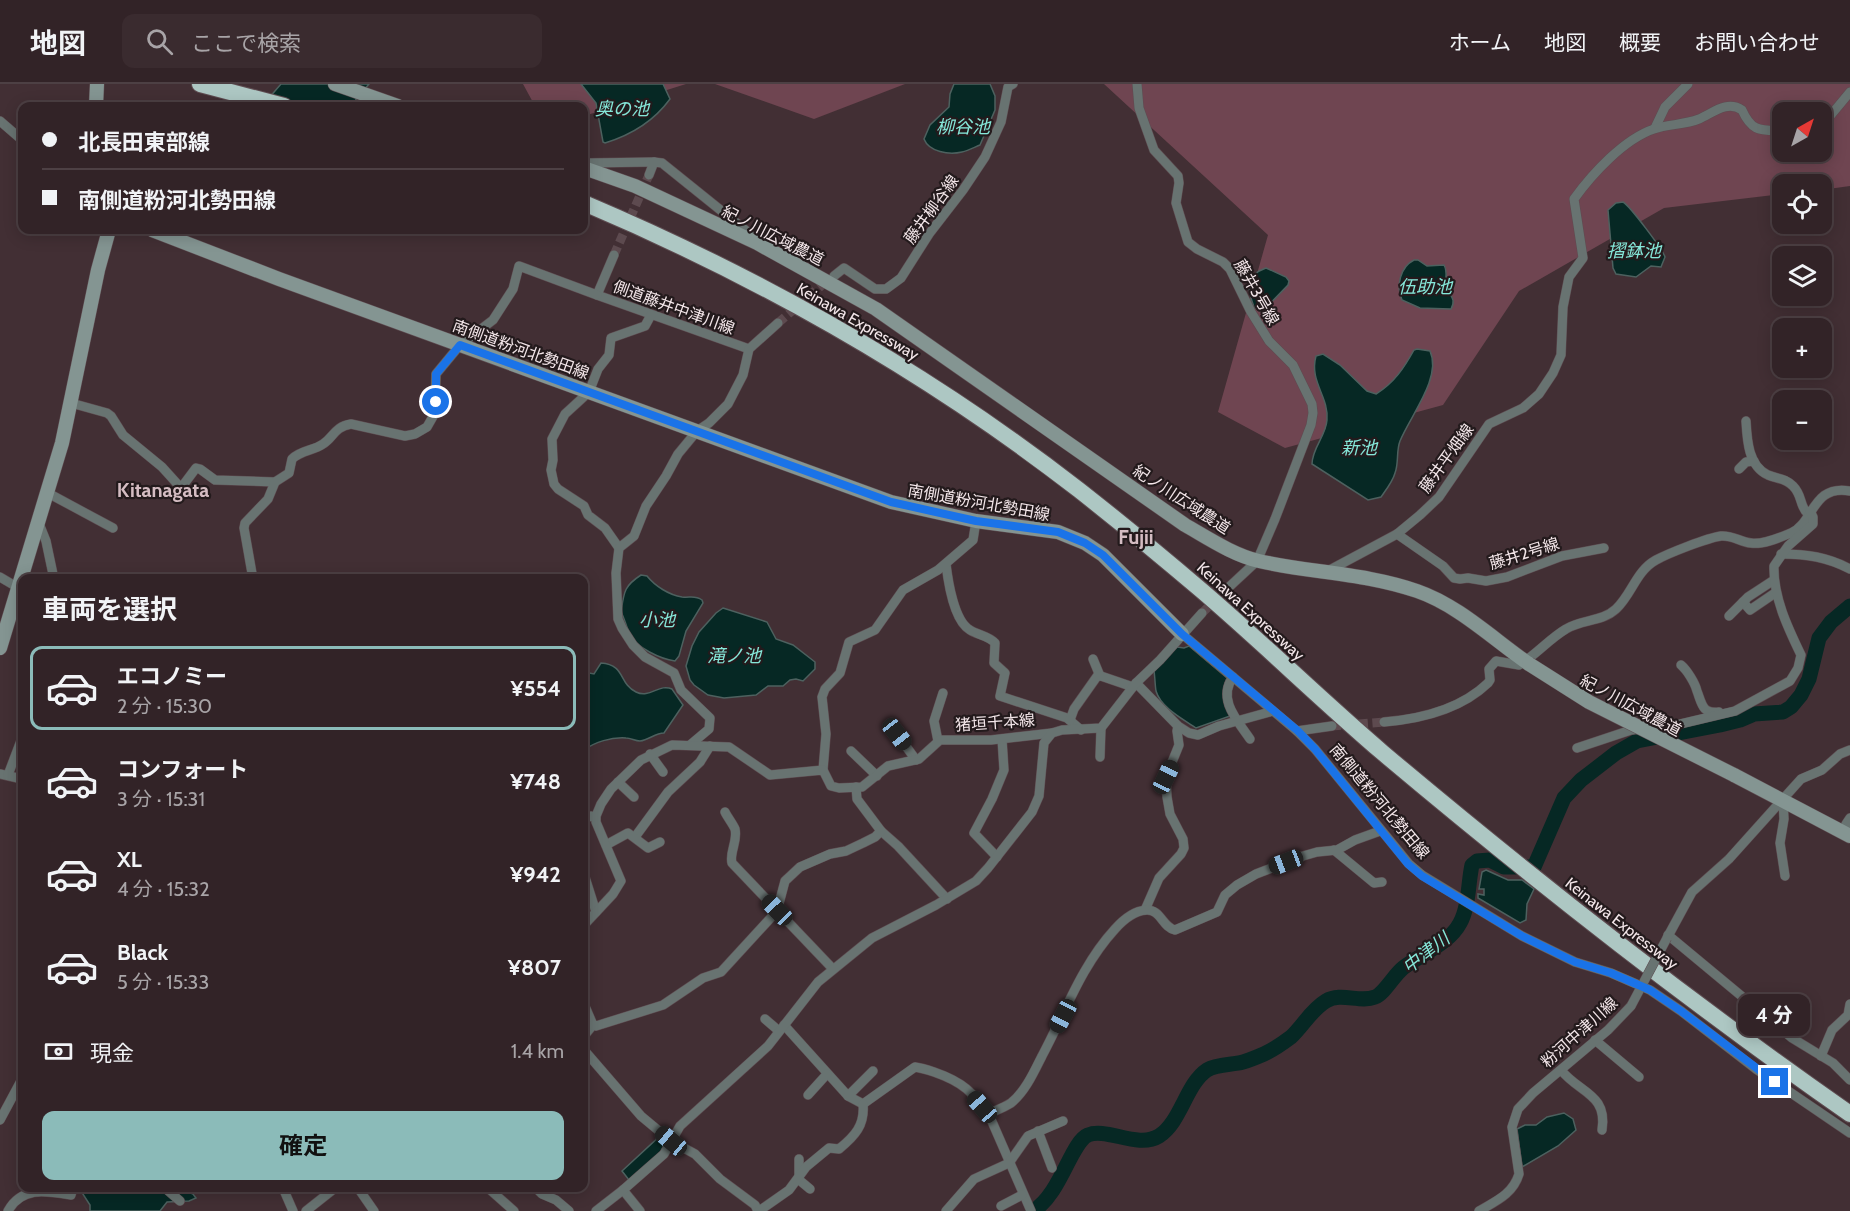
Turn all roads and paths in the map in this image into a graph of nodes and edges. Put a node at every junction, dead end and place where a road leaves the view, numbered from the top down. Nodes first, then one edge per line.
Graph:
1 (98, 84) edge
2 (200, 84) edge
3 (334, 84) edge
4 (1013, 84) edge
5 (1137, 84) edge
6 (1688, 84) edge
7 (1850, 92) edge
8 (96, 102) edge
9 (268, 102) edge
10 (386, 102) edge
11 (1832, 116) edge
12 (0, 121) edge
13 (1655, 128) junction
14 (1772, 131) edge
15 (18, 137) edge
16 (654, 162) junction
17 (588, 163) edge
18 (588, 168) edge
19 (649, 175) tunnel mouth
20 (588, 205) edge
21 (108, 234) edge
22 (163, 234) edge
23 (750, 240) junction
24 (614, 255) tunnel mouth
25 (834, 276) tunnel mouth
26 (597, 295) junction
27 (651, 315) junction
28 (778, 323) tunnel mouth
29 (460, 345) junction
30 (749, 349) junction
31 (589, 392) junction
32 (70, 402) junction
33 (1746, 421) dead end
34 (697, 431) junction
35 (1754, 461) junction
36 (1739, 469) dead end
37 (274, 482) junction
38 (1850, 491) edge
39 (46, 492) junction
40 (592, 499) dead end
41 (1442, 502) dead end
42 (1431, 505) junction
43 (584, 506) junction
44 (1809, 513) junction
45 (38, 521) junction
46 (976, 521) junction
47 (112, 528) dead end
48 (1397, 534) junction
49 (619, 548) junction
50 (1604, 548) dead end
51 (1781, 554) junction
52 (1257, 561) junction
53 (946, 564) junction
54 (1850, 568) edge
55 (1325, 572) junction
56 (25, 574) edge
57 (53, 574) edge
58 (252, 574) edge
59 (0, 577) edge
60 (1774, 580) junction
61 (1229, 587) tunnel mouth
62 (18, 588) edge
63 (1776, 592) junction
64 (18, 598) edge
65 (1743, 602) junction
66 (1202, 613) tunnel mouth
67 (1729, 616) dead end
68 (1182, 634) junction
69 (999, 637) dead end
70 (995, 647) junction
71 (0, 648) edge
72 (1093, 658) dead end
73 (1527, 662) junction
74 (1681, 665) dead end
75 (1100, 676) junction
76 (1233, 677) junction
77 (1134, 685) junction
78 (943, 693) dead end
79 (1739, 710) junction
80 (1273, 711) junction
81 (1070, 720) junction
82 (1238, 722) junction
83 (1384, 722) tunnel mouth
84 (1178, 726) junction
85 (1332, 726) tunnel mouth
86 (1101, 728) junction
87 (1081, 730) junction
88 (1298, 731) junction
89 (1052, 733) junction
90 (897, 734) dead end
91 (1002, 739) junction
92 (1250, 739) dead end
93 (938, 741) junction
94 (690, 745) junction
95 (18, 746) edge
96 (710, 746) junction
97 (1577, 748) dead end
98 (1850, 750) edge
99 (851, 751) dead end
100 (650, 754) junction
101 (1100, 757) dead end
102 (916, 759) junction
103 (823, 770) junction
104 (663, 772) dead end
105 (4, 775) edge
106 (877, 776) junction
107 (618, 782) junction
108 (856, 788) junction
109 (634, 797) dead end
110 (1783, 800) junction
111 (725, 812) dead end
112 (1850, 818) edge
113 (881, 831) junction
114 (1380, 831) junction
115 (1847, 831) edge
116 (635, 837) junction
117 (660, 842) dead end
118 (606, 845) junction
119 (1334, 850) junction
120 (997, 857) junction
121 (1785, 876) dead end
122 (1382, 882) dead end
123 (588, 887) edge
124 (947, 899) junction
125 (777, 910) junction
126 (1146, 910) junction
127 (596, 912) junction
128 (588, 921) edge
129 (1668, 937) junction
130 (833, 969) junction
131 (1850, 1004) edge
132 (588, 1013) edge
133 (765, 1019) dead end
134 (593, 1025) junction
135 (782, 1028) junction
136 (588, 1031) edge
137 (1595, 1040) junction
138 (588, 1055) edge
139 (1821, 1056) junction
140 (1561, 1070) junction
141 (873, 1071) dead end
142 (828, 1074) junction
143 (1639, 1077) dead end
144 (1850, 1080) edge
145 (18, 1086) edge
146 (808, 1095) dead end
147 (848, 1096) junction
148 (862, 1104) junction
149 (1850, 1114) edge
150 (990, 1118) junction
151 (0, 1120) edge
152 (1063, 1120) dead end
153 (1602, 1130) dead end
154 (1038, 1131) junction
155 (1850, 1132) edge
156 (671, 1141) junction
157 (799, 1159) dead end
158 (1009, 1163) junction
159 (1052, 1168) dead end
160 (798, 1179) junction
161 (810, 1189) dead end
162 (623, 1190) junction
163 (37, 1192) edge
164 (48, 1192) edge
165 (72, 1192) edge
166 (170, 1192) edge
167 (285, 1192) edge
168 (330, 1192) edge
169 (361, 1192) edge
170 (493, 1192) edge
171 (540, 1192) edge
172 (1023, 1196) junction
173 (180, 1201) dead end
174 (1001, 1206) dead end
175 (756, 1210) edge
176 (8, 1211) edge
177 (293, 1211) edge
178 (306, 1211) edge
179 (374, 1211) edge
180 (514, 1211) edge
181 (569, 1211) edge
182 (596, 1211) edge
183 (640, 1211) edge
184 (946, 1211) edge
185 (1031, 1211) edge
186 (1479, 1211) edge

1 - 8 street
2 - 9 highway
3 - 10 street
4 - 25 street, 藤井柳谷線
5 - 52 street, 藤井3号線
6 - 13 street
7 - 11 street
12 - 15 street
13 - 14 street, 藤井平畑線
13 - 42 street, 藤井平畑線
16 - 17 street
16 - 19 street
16 - 23 street
18 - 23 street, 紀ノ川広域農道
20 - 149 highway, Keinawa Expressway
21 - 32 street
22 - 29 street, 南側道粉河北勢田線
23 - 52 street, 紀ノ川広域農道
24 - 26 street, 側道藤井中津川線
26 - 27 street, 側道藤井中津川線
26 - 29 street
27 - 30 street, 側道藤井中津川線
27 - 31 street
28 - 30 street
29 - 31 street, 南側道粉河北勢田線
29 - 37 street
30 - 34 street
31 - 34 street, 南側道粉河北勢田線
31 - 43 street
32 - 37 street
32 - 39 street
33 - 35 street
34 - 46 street, 南側道粉河北勢田線
34 - 49 street
35 - 36 street
35 - 44 street
37 - 58 street
38 - 44 street
39 - 45 street
39 - 47 street
40 - 43 street
41 - 42 street
42 - 48 street, 藤井平畑線
43 - 49 street
44 - 51 street
44 - 73 street
45 - 56 street
45 - 57 street
46 - 53 street
46 - 68 street, 南側道粉河北勢田線
48 - 50 street, 藤井2号線
48 - 55 street, 藤井平畑線
49 - 94 street
51 - 54 street
51 - 60 street
52 - 55 street, 紀ノ川広域農道
52 - 61 street
53 - 70 street
53 - 103 street
55 - 73 street, 紀ノ川広域農道
59 - 62 street
60 - 63 street
60 - 65 street
63 - 65 street
63 - 79 street
64 - 71 street
65 - 67 street
66 - 68 street
68 - 76 street, 南側道粉河北勢田線
68 - 77 street
69 - 70 street
70 - 81 street
72 - 75 street
73 - 83 street
73 - 110 street, 紀ノ川広域農道, bridge
74 - 79 street
75 - 77 street
75 - 81 street
76 - 80 street, 南側道粉河北勢田線
76 - 82 street
77 - 84 street
77 - 86 street
78 - 93 street
79 - 97 street
80 - 82 street
80 - 88 street, 南側道粉河北勢田線
81 - 87 street
82 - 84 street
82 - 92 street
84 - 126 street
85 - 88 street
86 - 87 street, 猪垣千本線
86 - 101 street
87 - 89 street, 猪垣千本線
88 - 114 street, 南側道粉河北勢田線
89 - 91 street, 猪垣千本線
89 - 120 street
90 - 102 street
91 - 93 street, 猪垣千本線
91 - 120 street
93 - 102 street, 猪垣千本線
94 - 96 street
94 - 100 street
95 - 105 street
96 - 103 street
96 - 116 street
98 - 110 street, 粉河中津川線
99 - 106 street
100 - 104 street
100 - 107 street
102 - 106 street, 猪垣千本線
103 - 108 street
106 - 108 street, 猪垣千本線
107 - 109 street
107 - 118 street
108 - 113 street
110 - 115 street, 紀ノ川広域農道
110 - 121 street
110 - 129 street, 粉河中津川線
111 - 125 street
112 - 115 street
113 - 124 street
113 - 125 street
114 - 119 street
114 - 155 street, 南側道粉河北勢田線
116 - 117 street
116 - 118 street
118 - 127 street
119 - 122 street
119 - 126 street
120 - 124 street
123 - 127 street
124 - 130 street
125 - 130 street
125 - 134 street
126 - 150 street
127 - 128 street
129 - 137 street, 粉河中津川線, bridge
129 - 139 street
130 - 135 street
131 - 139 street
132 - 134 street
133 - 135 street
134 - 136 street
135 - 142 street
135 - 156 street
137 - 140 street, 粉河中津川線
137 - 143 street
138 - 156 street
139 - 144 street
140 - 153 street
140 - 186 street, 粉河中津川線
141 - 147 street
142 - 146 street
142 - 147 street
145 - 151 street
147 - 148 street
148 - 150 street
148 - 160 street
150 - 158 street
152 - 154 street
154 - 158 street
154 - 159 street
156 - 162 street
156 - 175 street
157 - 160 street
158 - 172 street
158 - 184 street
160 - 161 street
160 - 175 street
162 - 182 street
162 - 183 street
163 - 176 street
164 - 165 street
166 - 173 street
167 - 177 street
168 - 178 street
169 - 179 street
170 - 180 street
171 - 181 street
172 - 174 street
172 - 185 street

